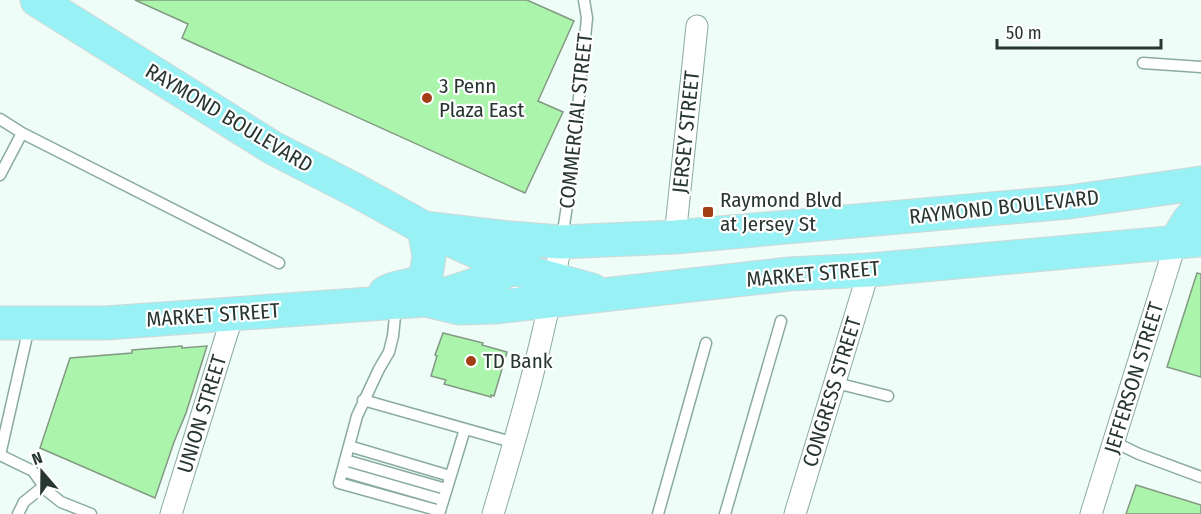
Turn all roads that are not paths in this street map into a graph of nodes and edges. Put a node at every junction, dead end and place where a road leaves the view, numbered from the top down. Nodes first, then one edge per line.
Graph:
1 (38, 0) edge
2 (584, 0) edge
3 (697, 26) dead end
4 (1143, 63) dead end
5 (1201, 67) edge
6 (0, 119) edge
7 (22, 133) junction
8 (0, 175) edge
9 (1201, 183) edge
10 (1201, 208) edge
11 (424, 228) junction
12 (675, 237) junction
13 (555, 241) junction
14 (1188, 241) edge
15 (279, 264) dead end
16 (513, 268) junction
17 (869, 270) junction
18 (553, 290) junction
19 (609, 295) joint
20 (396, 302) junction
21 (233, 314) junction
22 (781, 321) dead end
23 (15, 323) edge
24 (706, 343) dead end
25 (836, 383) junction
26 (888, 396) dead end
27 (363, 400) junction
28 (465, 429) junction
29 (1114, 441) junction
30 (515, 443) junction
31 (349, 446) junction
32 (345, 460) junction
33 (450, 476) junction
34 (1201, 477) edge
35 (44, 486) junction
36 (446, 489) junction
37 (18, 514) edge
38 (92, 514) edge
39 (171, 514) edge
40 (493, 514) edge
41 (658, 514) edge
42 (724, 514) edge
43 (795, 514) edge
44 (1092, 514) edge

1 - 11 main road, RAYMOND BOULEVARD
2 - 13 lane, COMMERCIAL STREET
3 - 12 street, JERSEY STREET
4 - 5 lane
6 - 7 lane
7 - 8 lane
7 - 15 lane
9 - 12 main road, RAYMOND BOULEVARD
10 - 14 main road
11 - 13 main road, RAYMOND BOULEVARD
11 - 16 main road, RAYMOND BOULEVARD
11 - 20 main road
12 - 13 main road
13 - 16 main road, MARKET STREET
13 - 18 street
14 - 17 main road, MARKET STREET
14 - 29 street, JEFFERSON STREET
16 - 18 main road, RAYMOND BOULEVARD
16 - 20 main road, MARKET STREET
17 - 19 main road, MARKET STREET
17 - 25 street, CONGRESS STREET
18 - 19 main road, RAYMOND BOULEVARD
18 - 20 main road, MARKET STREET
18 - 30 street
20 - 21 main road, MARKET STREET
20 - 27 lane
21 - 23 main road, MARKET STREET
21 - 39 street, UNION STREET
22 - 42 lane
23 - 35 lane
24 - 41 lane
25 - 26 lane
25 - 43 street, CONGRESS STREET
27 - 28 lane
27 - 31 lane
28 - 30 lane
28 - 33 lane
29 - 34 lane
29 - 44 street, JEFFERSON STREET
30 - 40 street
31 - 32 lane
31 - 33 lane
32 - 36 lane
32 - 36 lane
33 - 36 lane
35 - 37 lane
35 - 38 lane

